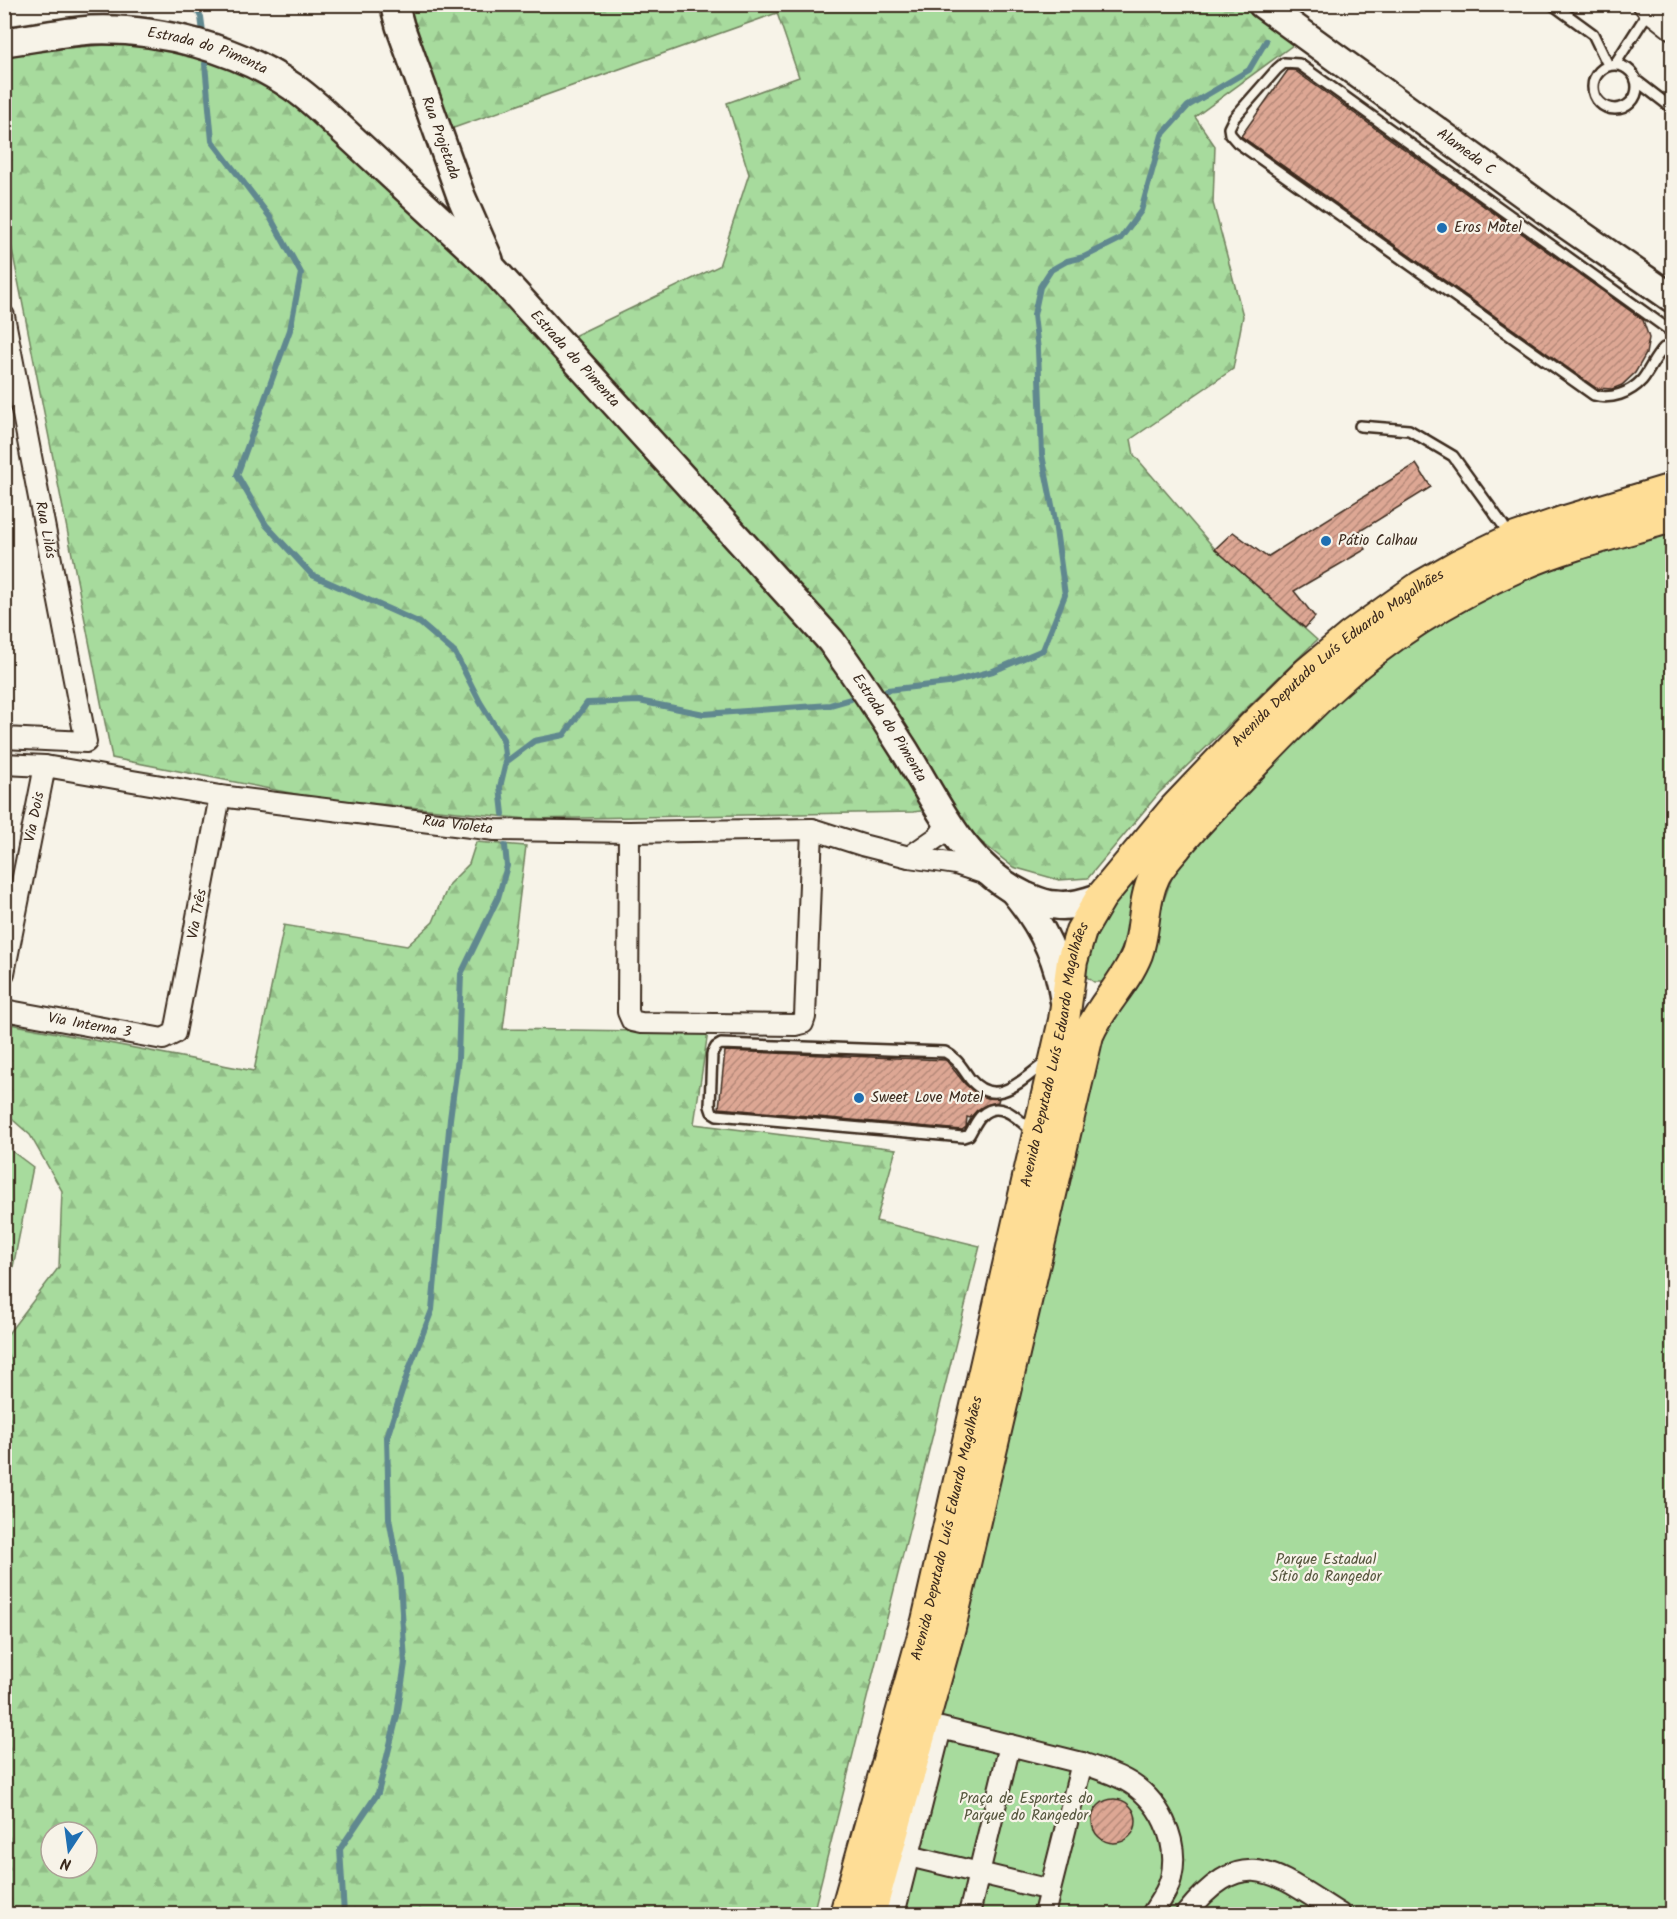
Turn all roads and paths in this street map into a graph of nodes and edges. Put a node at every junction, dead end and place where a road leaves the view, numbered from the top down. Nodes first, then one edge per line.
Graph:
1 (394, 4) edge
2 (1262, 4) edge
3 (1552, 4) edge
4 (1646, 8) edge
5 (1672, 10) edge
6 (1672, 29) edge
7 (4, 42) edge
8 (1611, 65) junction
9 (1637, 81) junction
10 (1672, 108) edge
11 (461, 196) junction
12 (427, 208) junction
13 (493, 269) junction
14 (1672, 298) edge
15 (4, 316) edge
16 (1672, 332) edge
17 (1672, 348) edge
18 (1360, 426) dead end
19 (1672, 489) edge
20 (1672, 517) edge
21 (1510, 540) junction
22 (4, 738) edge
23 (4, 764) edge
24 (45, 766) junction
25 (220, 796) junction
26 (948, 822) junction
27 (812, 829) junction
28 (629, 832) junction
29 (909, 857) junction
30 (1003, 883) junction
31 (1101, 897) junction
32 (1072, 961) junction
33 (4, 973) edge
34 (1118, 986) junction
35 (1065, 1008) junction
36 (4, 1010) edge
37 (175, 1033) joint
38 (1056, 1055) junction
39 (1037, 1137) junction
40 (1010, 1745) junction
41 (1082, 1763) junction
42 (909, 1856) junction
43 (979, 1873) junction
44 (1050, 1890) junction
45 (845, 1914) edge
46 (870, 1914) edge
47 (894, 1914) edge
48 (969, 1914) edge
49 (1044, 1914) edge
50 (1152, 1914) edge
51 (1186, 1914) edge
52 (1340, 1914) edge

1 - 11 main road, Rua Projetada
2 - 14 main road, Alameda C
3 - 8 lane
4 - 5 street
4 - 6 street
4 - 8 lane
7 - 12 main road, Estrada do Pimenta
8 - 9 lane
8 - 9 lane
9 - 10 lane
11 - 12 main road
11 - 13 main road, Rua Projetada
12 - 13 main road, Estrada do Pimenta
13 - 26 main road, Estrada do Pimenta
15 - 22 street, Rua Lilás
16 - 17 lane
18 - 21 lane
19 - 21 main road, Avenida Deputado Luís Eduardo Magalhães
20 - 34 main road, Avenida Deputado Luís Eduardo Magalhães
21 - 31 main road, Avenida Deputado Luís Eduardo Magalhães
23 - 24 street, Rua Violeta
24 - 25 street, Rua Violeta
24 - 33 street, Via Dois
25 - 28 street, Rua Violeta
25 - 37 street, Via Três
26 - 29 street
26 - 30 main road, Estrada do Pimenta
27 - 28 street, Rua Violeta
27 - 28 street
27 - 29 street, Rua Violeta
29 - 30 street, Rua Violeta
30 - 31 main road, Estrada do Pimenta
30 - 35 main road, Estrada do Pimenta
31 - 32 main road, Avenida Deputado Luís Eduardo Magalhães
32 - 34 main road
32 - 35 main road, Avenida Deputado Luís Eduardo Magalhães
34 - 46 main road, Avenida Deputado Luís Eduardo Magalhães
35 - 38 main road, Avenida Deputado Luís Eduardo Magalhães
36 - 37 street, Via Interna 3
38 - 39 main road, Avenida Deputado Luís Eduardo Magalhães
38 - 39 lane
39 - 45 main road, Avenida Deputado Luís Eduardo Magalhães
40 - 41 street
40 - 42 street
40 - 43 street
41 - 44 street
41 - 50 street
42 - 43 street
42 - 47 street
43 - 44 street
43 - 48 street
44 - 49 street
51 - 52 street

